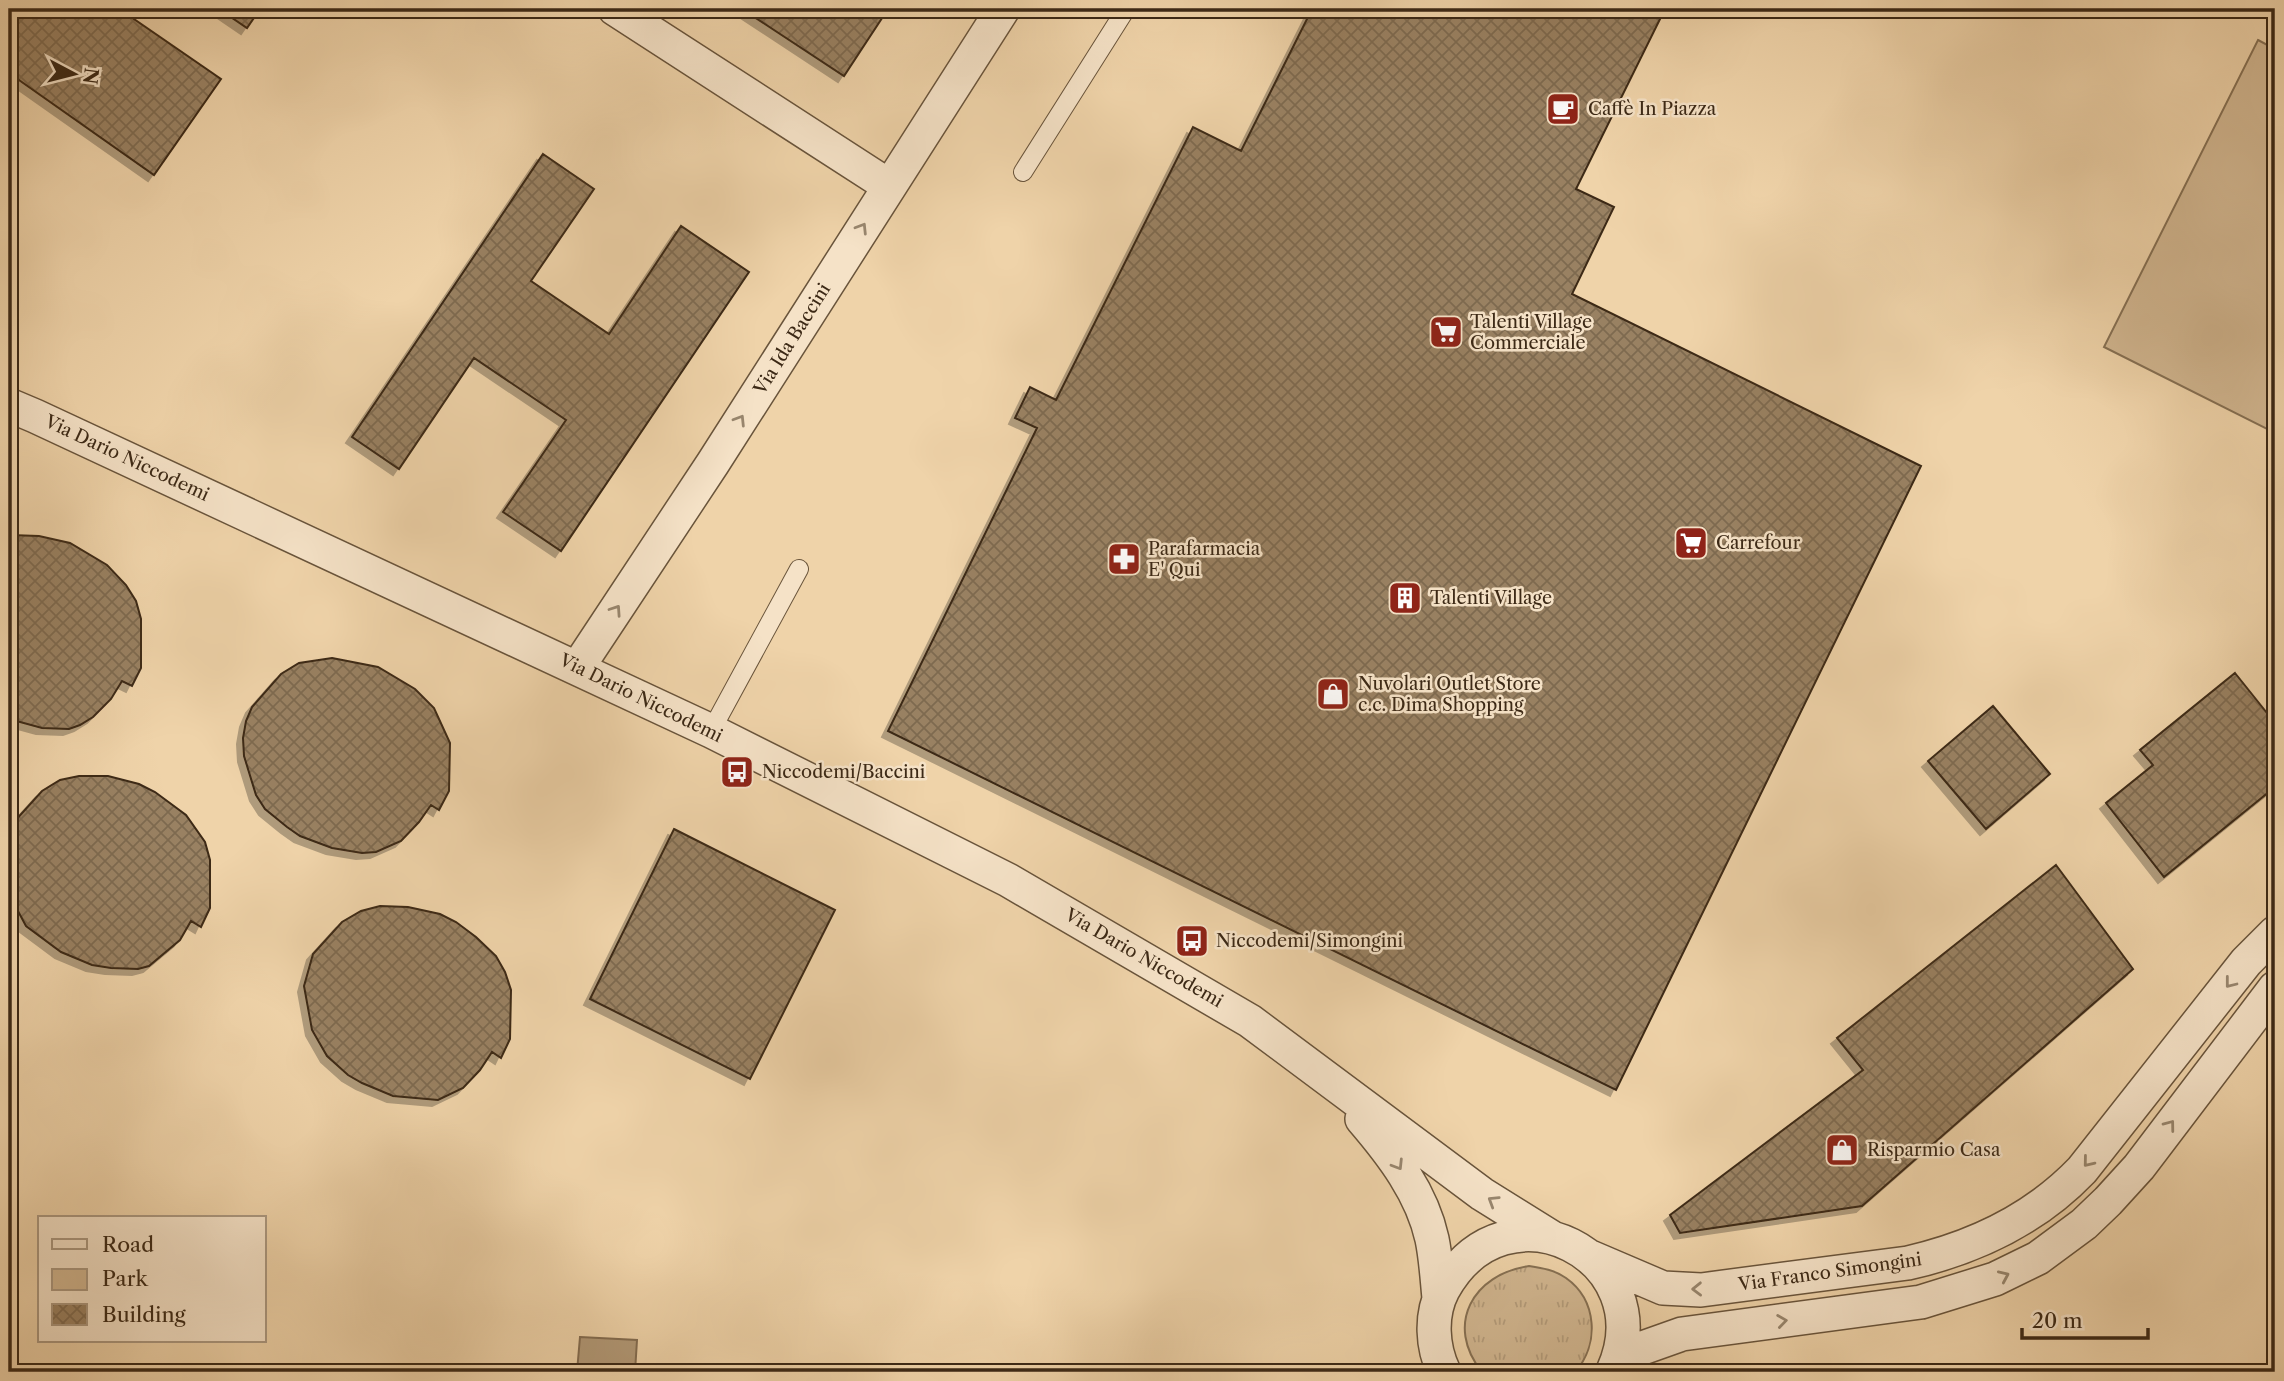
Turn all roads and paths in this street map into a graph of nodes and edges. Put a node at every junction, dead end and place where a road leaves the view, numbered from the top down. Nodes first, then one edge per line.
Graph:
1 (615, 9) edge
2 (1003, 9) edge
3 (1126, 9) edge
4 (1023, 172) dead end
5 (888, 186) junction
6 (9, 405) edge
7 (799, 569) dead end
8 (578, 667) junction
9 (711, 731) junction
10 (2275, 933) edge
11 (2275, 988) edge
12 (1324, 1074) junction
13 (1551, 1237) junction
14 (1588, 1256) junction
15 (1439, 1298) junction
16 (1617, 1364) edge
17 (1444, 1372) edge

1 - 5 street
2 - 5 street, Via Ida Baccini
3 - 4 lane
8 -> 5 street, Via Ida Baccini
6 - 8 street, Via Dario Niccodemi
7 - 9 lane
8 - 9 street, Via Dario Niccodemi
9 - 12 street, Via Dario Niccodemi
10 -> 14 street, Via Franco Simongini
16 -> 11 street
13 -> 12 street, Via Dario Niccodemi
12 -> 15 street, Via Dario Niccodemi
13 - 14 street, Via Dario Niccodemi
13 - 15 street
14 - 16 street
15 - 17 street

